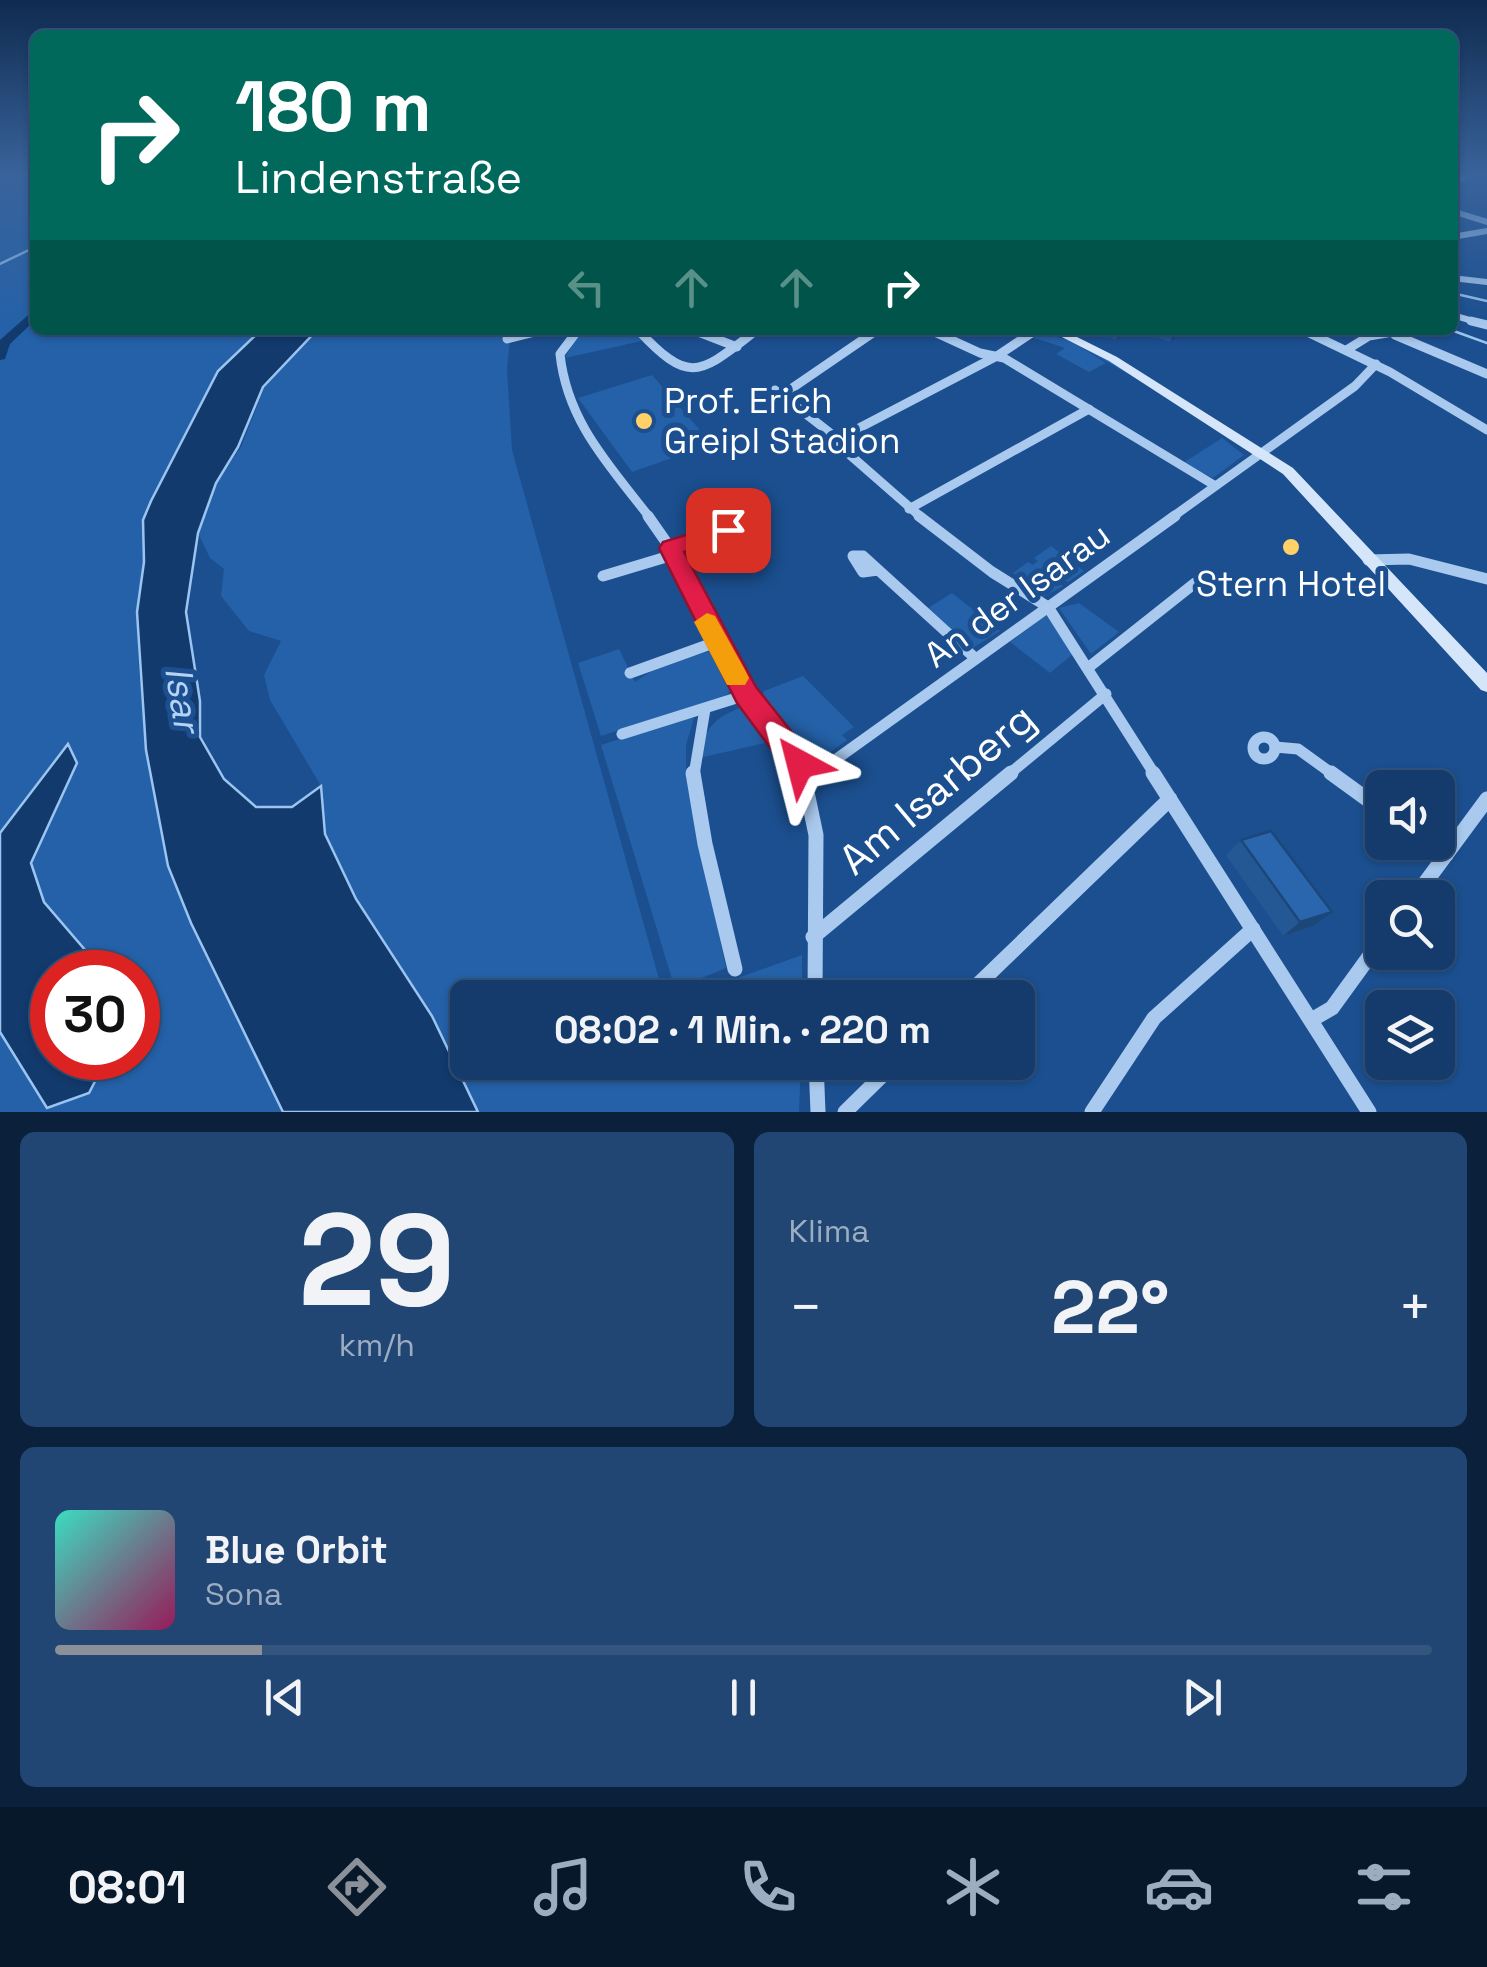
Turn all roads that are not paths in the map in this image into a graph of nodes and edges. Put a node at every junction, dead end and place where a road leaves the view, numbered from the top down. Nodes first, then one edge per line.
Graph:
1 (1487, 231) edge
2 (1458, 236) edge
3 (1458, 279) edge
4 (1487, 282) edge
5 (1458, 316) edge
6 (1487, 325) edge
7 (523, 335) edge
8 (574, 335) edge
9 (643, 335) edge
10 (705, 335) edge
11 (751, 335) edge
12 (870, 335) edge
13 (943, 335) edge
14 (1028, 335) edge
15 (1065, 335) edge
16 (1315, 335) edge
17 (1377, 335) edge
18 (1406, 335) edge
19 (507, 339) dead end
20 (737, 348) junction
21 (1348, 349) junction
22 (996, 356) junction
23 (1376, 364) junction
24 (1487, 374) edge
25 (1089, 409) junction
26 (1487, 430) edge
27 (838, 439) junction
28 (1261, 450) junction
29 (1214, 485) junction
30 (725, 505) dead end
31 (909, 509) junction
32 (672, 552) junction
33 (1368, 560) junction
34 (878, 570) dead end
35 (604, 576) dead end
36 (1487, 579) edge
37 (1195, 584) dead end
38 (1048, 607) junction
39 (716, 642) junction
40 (975, 658) junction
41 (1088, 667) junction
42 (630, 673) dead end
43 (1487, 685) edge
44 (1106, 694) junction
45 (746, 695) junction
46 (705, 709) junction
47 (622, 734) dead end
48 (1275, 746) dead end
49 (800, 764) junction
50 (824, 768) junction
51 (809, 786) junction
52 (1365, 798) edge
53 (1170, 799) junction
54 (1487, 799) edge
55 (1455, 843) edge
56 (1253, 929) junction
57 (814, 937) junction
58 (1365, 962) edge
59 (736, 969) dead end
60 (815, 980) edge
61 (983, 980) edge
62 (1313, 1019) junction
63 (817, 1080) edge
64 (878, 1080) edge
65 (818, 1112) edge
66 (845, 1112) edge
67 (1092, 1112) edge
68 (1369, 1112) edge

1 - 2 street
3 - 4 street
5 - 6 street
7 - 19 street
8 - 32 street
9 - 20 street
10 - 20 street
11 - 20 street
12 - 27 street
13 - 22 street
14 - 22 street
15 - 28 main road
16 - 21 street
17 - 21 street
18 - 24 street
21 - 23 street
22 - 25 street
22 - 27 street
23 - 26 street
23 - 28 street, An der Isarau
25 - 29 street
25 - 31 street
27 - 31 street
28 - 29 street, An der Isarau
28 - 33 main road
29 - 38 street, An der Isarau
30 - 32 street
31 - 38 street
32 - 35 street
32 - 39 street
33 - 36 street
33 - 43 main road
34 - 40 street
37 - 41 street
38 - 40 street, An der Isarau
38 - 41 street
39 - 42 street
39 - 45 street
40 - 50 street, An der Isarau
41 - 44 street
44 - 53 street
44 - 57 street, Am Isarberg
45 - 46 street
45 - 49 street
46 - 47 street
46 - 59 street
48 - 52 street
49 - 50 street
49 - 51 street
50 - 51 street, An der Isarau
51 - 57 street
53 - 56 street
53 - 61 street
54 - 55 street
56 - 62 street
56 - 67 street
57 - 60 street
58 - 62 street
62 - 68 street
63 - 65 street
64 - 66 street

